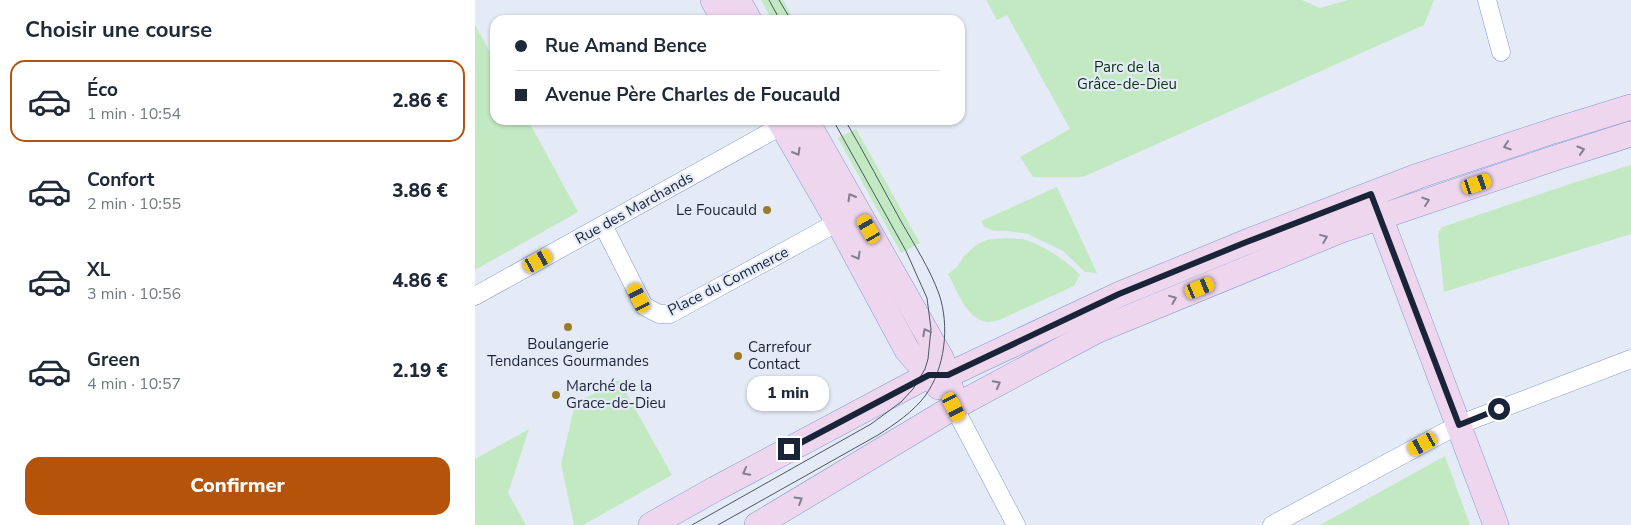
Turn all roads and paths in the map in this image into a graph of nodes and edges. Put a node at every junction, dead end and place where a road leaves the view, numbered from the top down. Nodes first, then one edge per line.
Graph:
1 (713, 0) edge
2 (738, 0) edge
3 (1487, 0) edge
4 (721, 15) edge
5 (746, 15) edge
6 (1501, 52) dead end
7 (1631, 107) edge
8 (779, 125) edge
9 (786, 125) edge
10 (809, 125) edge
11 (1631, 134) edge
12 (1371, 194) junction
13 (1380, 217) junction
14 (838, 222) junction
15 (603, 225) junction
16 (475, 296) edge
17 (1631, 359) edge
18 (939, 375) junction
19 (954, 407) junction
20 (1459, 425) junction
21 (651, 525) edge
22 (758, 525) edge
23 (1016, 525) edge
24 (1272, 525) edge
25 (1496, 525) edge

1 - 4 main road
2 - 5 main road
3 - 6 street
7 -> 12 main road
8 - 15 street, Rue des Marchands
9 -> 14 main road
18 -> 10 main road
13 -> 11 main road
12 - 13 main road
12 - 18 main road
19 -> 13 main road
13 - 20 main road
14 - 15 street, Place du Commerce
14 -> 18 main road
15 - 16 street, Rue des Marchands
17 - 20 street
18 - 19 main road
18 -> 21 main road
22 -> 19 main road
19 - 23 street
20 - 24 street
20 - 25 main road

